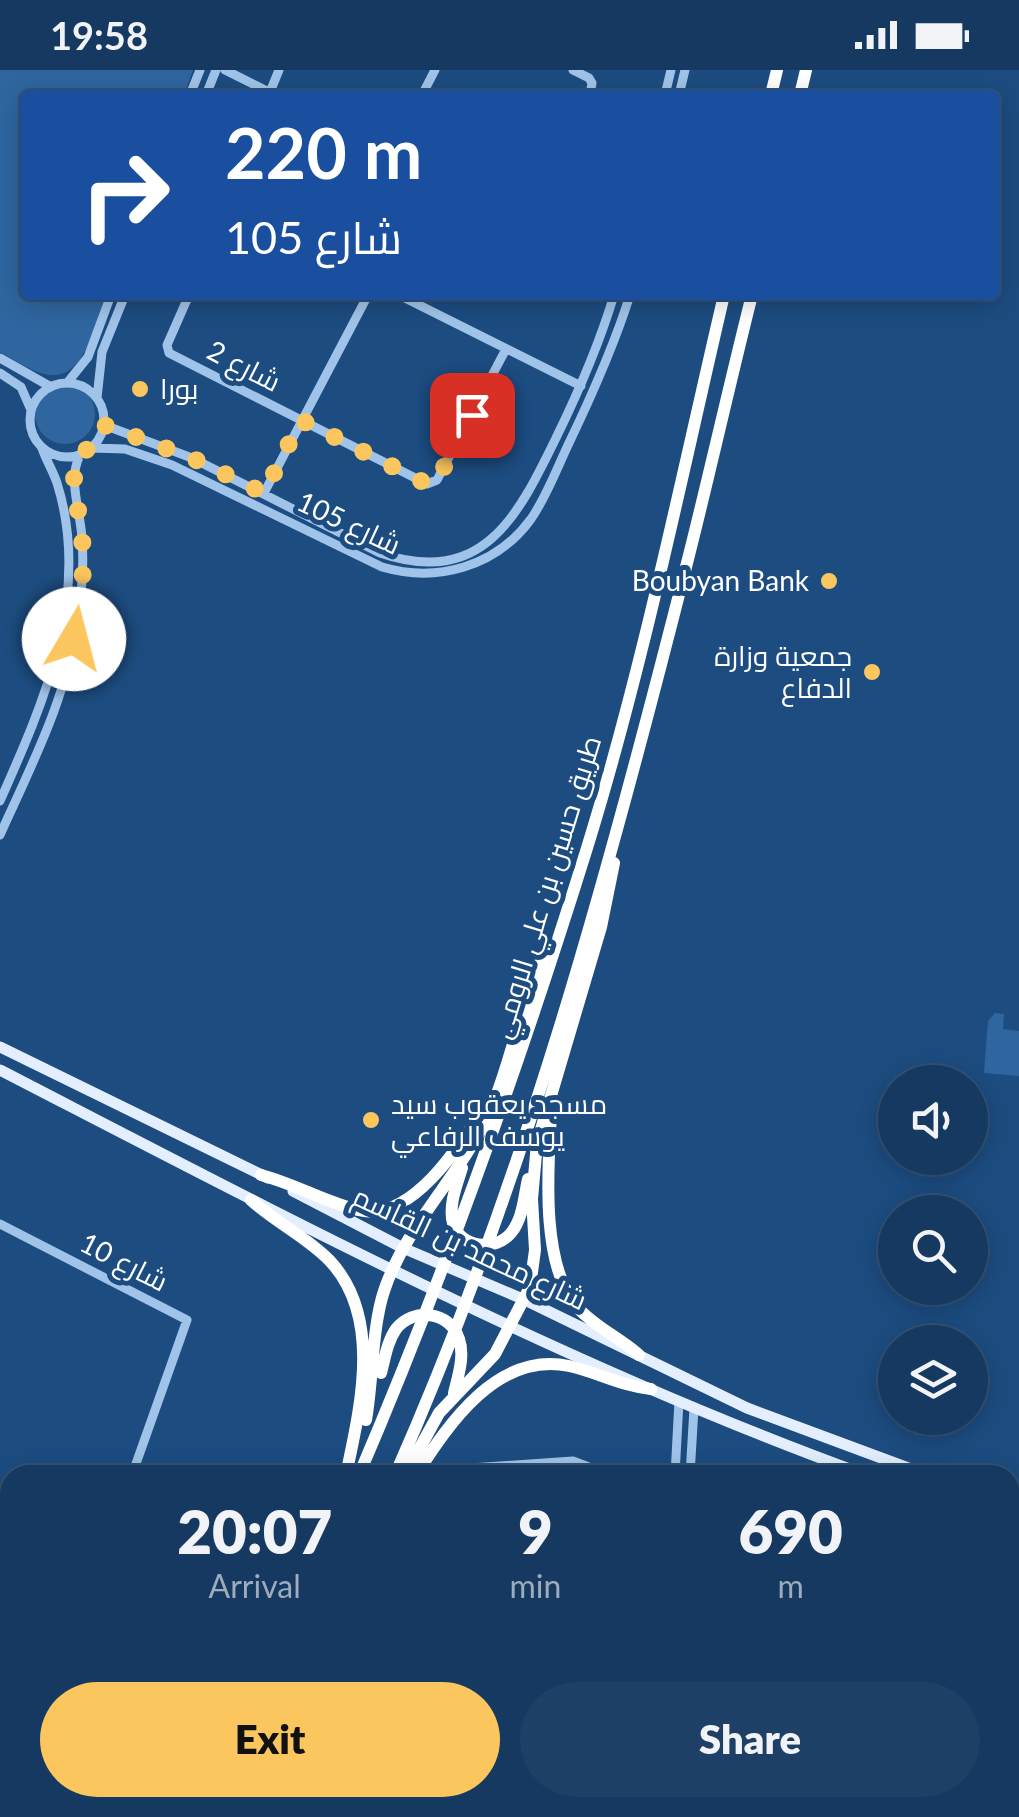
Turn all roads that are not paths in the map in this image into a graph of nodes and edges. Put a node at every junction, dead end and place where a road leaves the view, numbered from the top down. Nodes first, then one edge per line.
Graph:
1 (226, 70) edge
2 (573, 70) edge
3 (264, 90) edge
4 (591, 90) edge
5 (109, 300) edge
6 (123, 300) edge
7 (187, 300) edge
8 (365, 300) edge
9 (410, 300) edge
10 (434, 300) edge
11 (612, 300) edge
12 (628, 300) edge
13 (723, 300) edge
14 (751, 300) edge
15 (429, 309) junction
16 (506, 349) junction
17 (0, 358) edge
18 (1, 374) edge
19 (66, 383) junction
20 (581, 386) junction
21 (51, 387) junction
22 (97, 398) junction
23 (31, 410) junction
24 (301, 420) junction
25 (104, 425) junction
26 (42, 448) junction
27 (92, 448) junction
28 (80, 455) junction
29 (542, 467) junction
30 (555, 472) junction
31 (264, 493) junction
32 (359, 543) junction
33 (353, 554) junction
34 (31, 733) junction
35 (0, 801) edge
36 (16, 801) junction
37 (0, 835) edge
38 (612, 850) junction
39 (558, 930) junction
40 (0, 1044) edge
41 (0, 1070) edge
42 (504, 1074) junction
43 (553, 1092) junction
44 (538, 1143) junction
45 (466, 1156) junction
46 (262, 1175) junction
47 (250, 1200) junction
48 (0, 1224) edge
49 (403, 1248) junction
50 (392, 1272) junction
51 (525, 1300) junction
52 (509, 1328) junction
53 (639, 1355) junction
54 (651, 1389) junction
55 (454, 1395) junction
56 (679, 1401) junction
57 (694, 1408) junction
58 (366, 1420) junction
59 (136, 1465) edge
60 (349, 1465) edge
61 (350, 1465) edge
62 (363, 1465) edge
63 (400, 1465) edge
64 (410, 1465) edge
65 (423, 1465) edge
66 (514, 1465) edge
67 (583, 1465) edge
68 (676, 1465) edge
69 (691, 1465) edge
70 (839, 1465) edge
71 (901, 1465) edge

1 - 3 street
2 - 4 street
5 - 19 street
6 - 22 street
7 - 24 street, شارع 2
8 - 24 street
9 - 15 street
10 - 15 street
11 - 20 street, شارع 105
12 - 30 street, شارع 105
13 - 39 highway, طريق حسين بن علي الرومي
14 - 38 highway, طريق حسين بن علي الرومي
15 - 16 street
16 - 20 street
16 - 24 street, شارع 2
17 - 21 street
18 - 23 street
19 - 21 street
19 - 22 street
20 - 29 street, شارع 105
21 - 23 street
22 - 25 street
23 - 26 street
24 - 31 street
25 - 27 street
25 - 31 street, شارع 105
26 - 28 street
26 - 34 street
27 - 28 street
27 - 33 street, شارع 105
28 - 36 street
29 - 30 street
29 - 32 street, شارع 105
30 - 33 street, شارع 105
31 - 32 street, شارع 105
32 - 33 street
34 - 35 street
34 - 36 street
36 - 37 street
38 - 43 highway
38 - 63 highway, طريق حسين بن علي الرومي
39 - 42 highway
39 - 62 highway, طريق حسين بن علي الرومي
40 - 46 main road, شارع محمد بن القاسم
41 - 47 main road, شارع محمد بن القاسم
42 - 45 highway
42 - 46 highway
43 - 44 highway
43 - 53 highway
44 - 45 highway
44 - 51 highway
45 - 49 highway
46 - 49 main road, شارع محمد بن القاسم
47 - 50 main road, شارع محمد بن القاسم
47 - 60 highway
48 - 59 street, شارع 10
49 - 50 highway
49 - 51 main road, شارع محمد بن القاسم
50 - 52 main road, شارع محمد بن القاسم
50 - 58 highway
51 - 52 highway
51 - 53 main road, شارع محمد بن القاسم
52 - 54 main road, شارع محمد بن القاسم
52 - 55 highway
53 - 71 main road, شارع محمد بن القاسم
54 - 56 main road, شارع محمد بن القاسم
54 - 65 highway
55 - 58 highway
55 - 64 highway
56 - 57 main road, شارع محمد بن القاسم
56 - 68 street
57 - 69 street
57 - 70 main road, شارع محمد بن القاسم
58 - 61 highway
66 - 67 street

